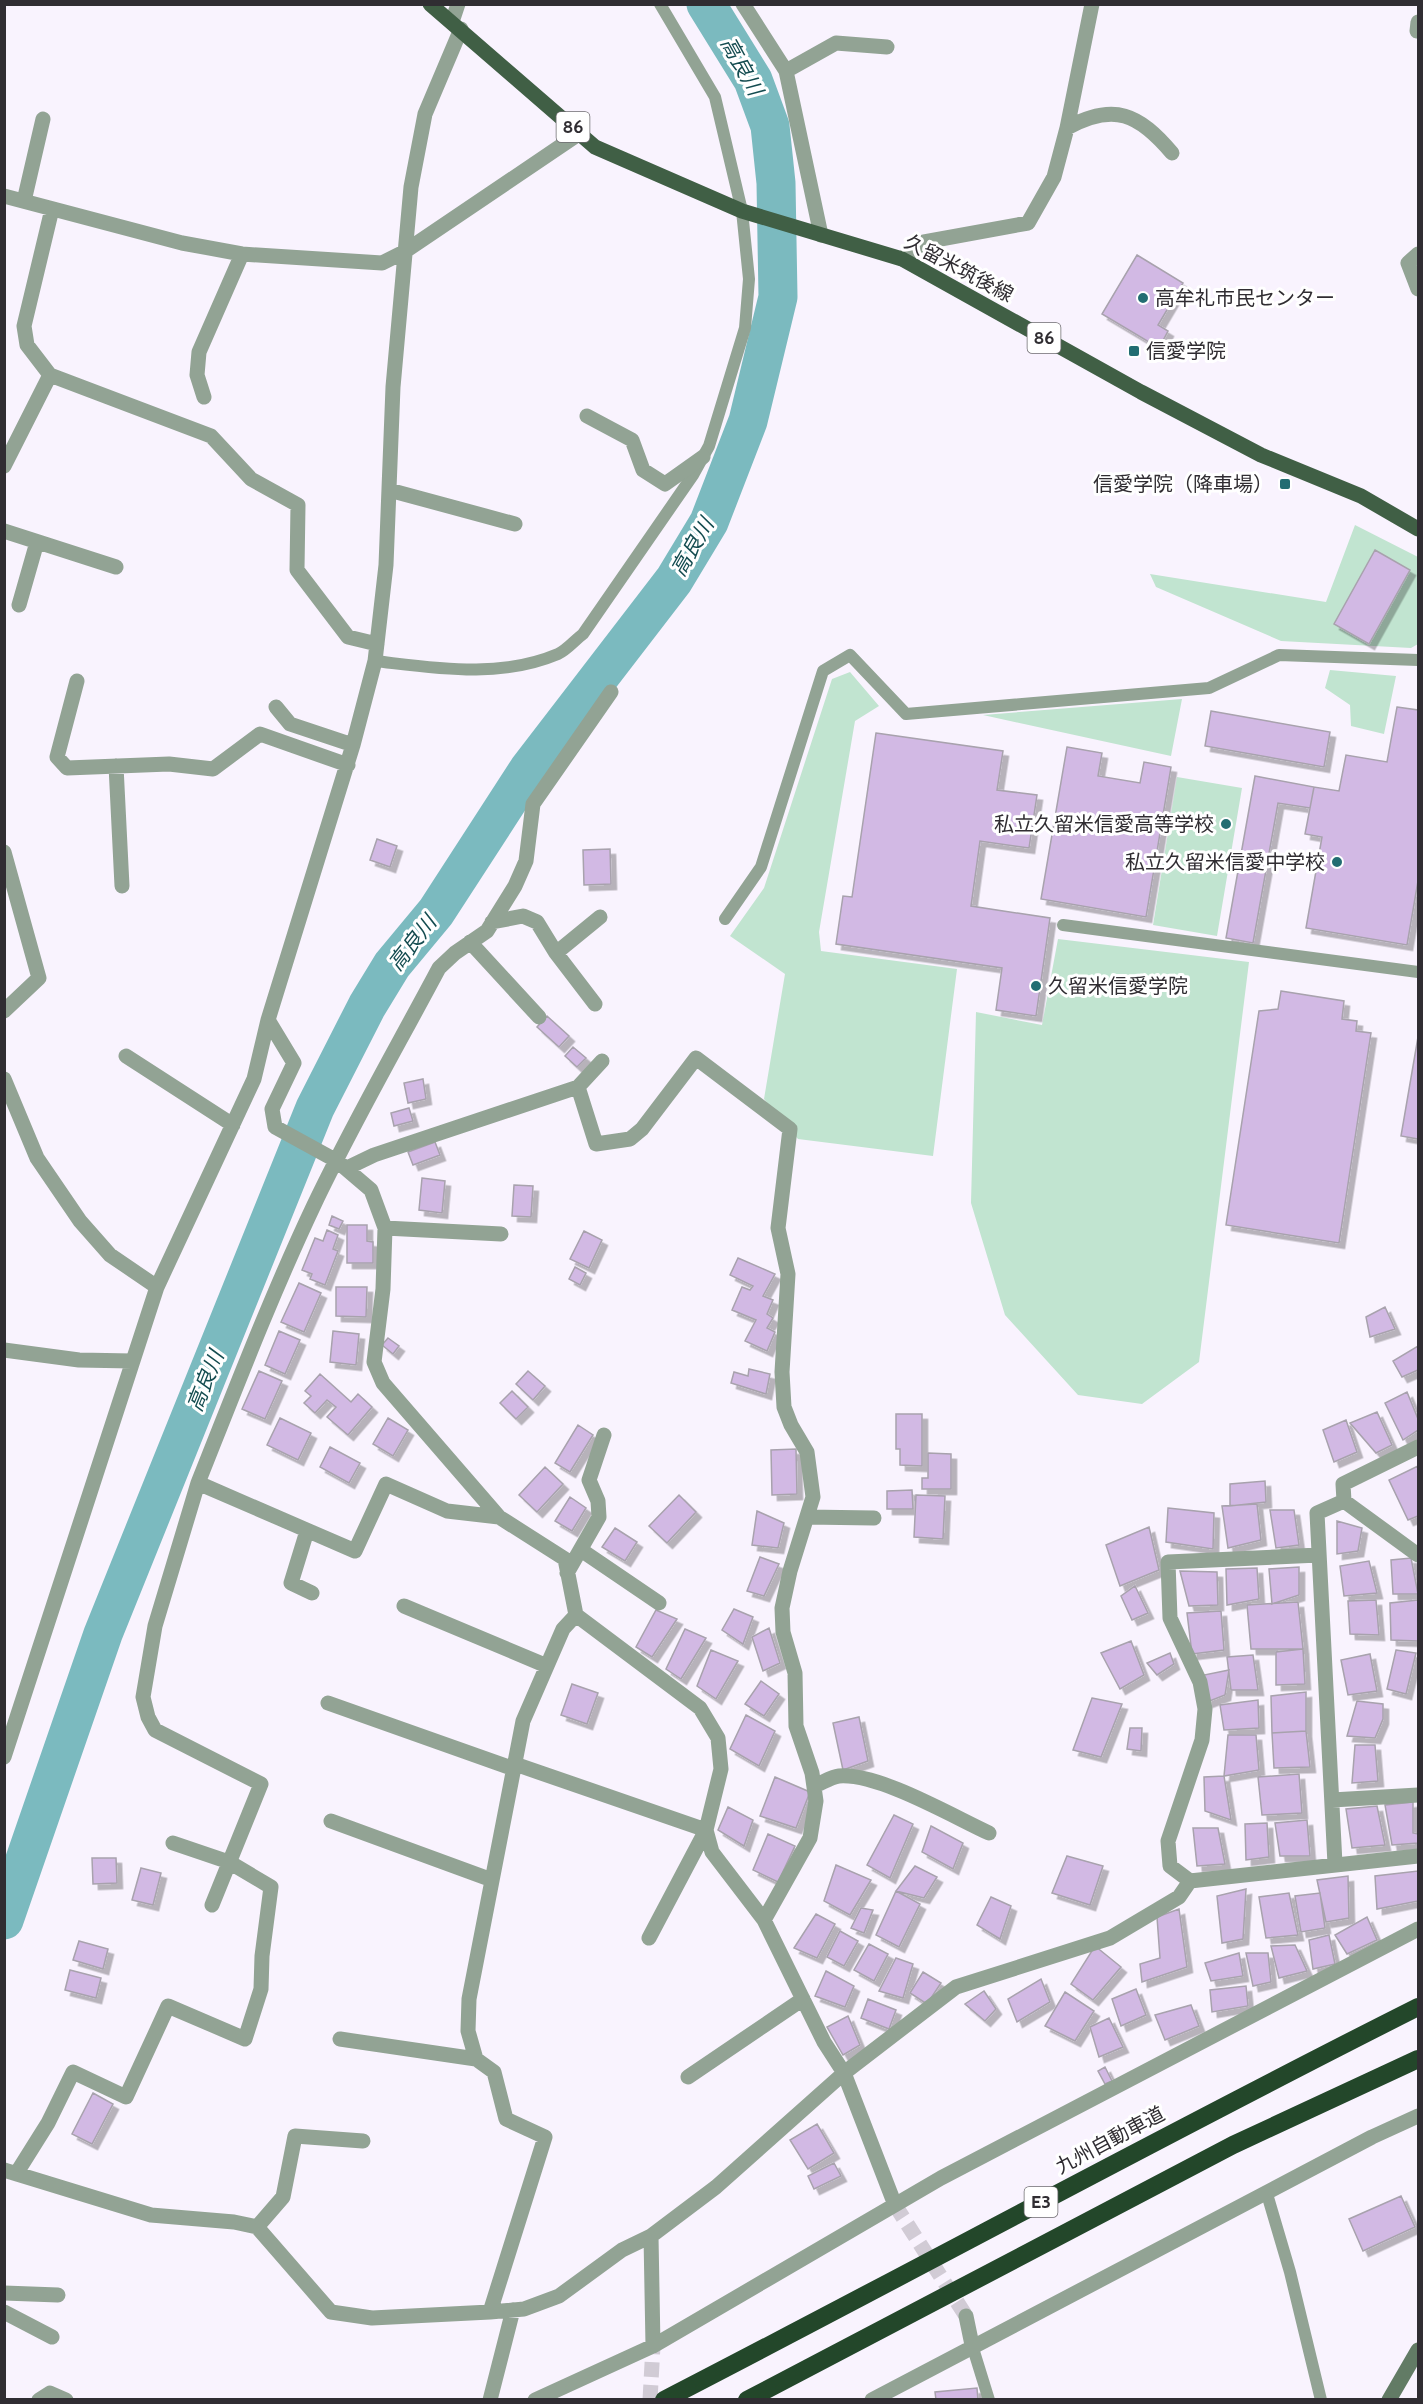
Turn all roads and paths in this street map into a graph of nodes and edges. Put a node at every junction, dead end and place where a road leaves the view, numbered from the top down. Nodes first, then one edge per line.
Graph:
1 (430, 4) edge
2 (458, 4) edge
3 (660, 4) edge
4 (743, 4) edge
5 (1092, 4) edge
6 (457, 26) junction
7 (887, 47) dead end
8 (786, 71) junction
9 (43, 118) dead end
10 (1067, 128) junction
11 (580, 133) junction
12 (1172, 153) dead end
13 (4, 196) edge
14 (24, 201) junction
15 (52, 209) junction
16 (745, 212) junction
17 (821, 236) junction
18 (404, 252) junction
19 (242, 254) junction
20 (1419, 254) edge
21 (902, 258) junction
22 (1419, 289) edge
23 (50, 375) junction
24 (204, 397) dead end
25 (587, 416) dead end
26 (703, 457) junction
27 (4, 466) edge
28 (389, 490) junction
29 (515, 524) dead end
30 (1418, 528) edge
31 (4, 531) edge
32 (37, 542) junction
33 (116, 567) dead end
34 (19, 605) dead end
35 (377, 644) junction
36 (1419, 660) edge
37 (375, 661) junction
38 (77, 681) dead end
39 (611, 692) dead end
40 (276, 707) dead end
41 (353, 745) junction
42 (348, 765) junction
43 (116, 766) junction
44 (4, 852) edge
45 (122, 886) dead end
46 (600, 917) dead end
47 (725, 919) dead end
48 (492, 922) junction
49 (1063, 925) dead end
50 (470, 942) junction
51 (556, 953) junction
52 (1419, 972) edge
53 (595, 1004) dead end
54 (4, 1011) edge
55 (539, 1017) dead end
56 (268, 1020) junction
57 (126, 1056) dead end
58 (602, 1060) dead end
59 (4, 1079) edge
60 (578, 1087) junction
61 (9, 1106) edge
62 (232, 1125) junction
63 (337, 1162) junction
64 (385, 1228) junction
65 (501, 1234) dead end
66 (157, 1287) junction
67 (4, 1350) edge
68 (132, 1361) junction
69 (604, 1435) dead end
70 (1419, 1447) edge
71 (198, 1483) junction
72 (1344, 1501) junction
73 (499, 1517) junction
74 (807, 1517) junction
75 (874, 1518) dead end
76 (307, 1531) junction
77 (580, 1550) junction
78 (1319, 1555) junction
79 (1419, 1555) edge
80 (567, 1573) junction
81 (312, 1593) dead end
82 (659, 1603) dead end
83 (404, 1606) dead end
84 (576, 1615) junction
85 (547, 1666) junction
86 (328, 1703) dead end
87 (4, 1757) edge
88 (514, 1767) junction
89 (814, 1786) junction
90 (1419, 1796) edge
91 (1332, 1800) junction
92 (331, 1821) dead end
93 (706, 1830) junction
94 (989, 1833) dead end
95 (173, 1843) dead end
96 (1419, 1856) edge
97 (229, 1862) junction
98 (1335, 1864) junction
99 (492, 1880) junction
100 (1190, 1881) junction
101 (212, 1905) dead end
102 (764, 1920) junction
103 (1419, 1929) edge
104 (649, 1938) dead end
105 (803, 1999) junction
106 (1419, 2007) edge
107 (340, 2039) dead end
108 (476, 2059) junction
109 (1419, 2059) edge
110 (844, 2073) junction
111 (688, 2076) dead end
112 (1419, 2116) edge
113 (363, 2141) dead end
114 (10, 2172) edge
115 (1267, 2194) junction
116 (895, 2205) junction
117 (257, 2227) junction
118 (651, 2236) junction
119 (4, 2293) edge
120 (58, 2295) dead end
121 (513, 2310) junction
122 (4, 2312) edge
123 (490, 2312) junction
124 (966, 2316) tunnel mouth
125 (52, 2337) dead end
126 (972, 2345) junction
127 (654, 2346) junction
128 (1419, 2350) edge
129 (39, 2400) edge
130 (66, 2400) edge
131 (490, 2400) edge
132 (535, 2400) edge
133 (664, 2400) edge
134 (747, 2400) edge
135 (873, 2400) edge
136 (989, 2400) edge
137 (1321, 2400) edge
138 (1389, 2400) edge

1 - 6 main road, 久留米筑後線 / 86
2 - 6 street
3 - 16 lane
4 - 8 street
5 - 10 street
6 - 11 main road, 久留米筑後線 / 86
6 - 18 street
7 - 8 street
8 - 17 street
9 - 14 street
10 - 12 street
10 - 21 street
11 - 16 main road, 久留米筑後線 / 86
11 - 18 street
13 - 14 street
14 - 15 street
15 - 19 street
15 - 23 street
16 - 17 main road, 久留米筑後線 / 86
16 - 26 lane
17 - 21 main road, 久留米筑後線 / 86
18 - 19 street
18 - 28 street
19 - 24 street
20 - 22 street
21 - 30 main road, 久留米筑後線 / 86
23 - 27 street
23 - 35 street
25 - 26 street
26 - 37 lane
28 - 29 street
28 - 35 street
31 - 32 street
32 - 33 street
32 - 34 street
35 - 37 street
36 - 47 lane
37 - 41 street
38 - 43 street
39 - 48 street
40 - 41 street
41 - 42 street
42 - 43 street
42 - 56 street
43 - 45 street
44 - 54 street
46 - 51 street
48 - 50 street
48 - 51 street
49 - 52 lane
50 - 55 street
50 - 63 street
51 - 53 street
56 - 62 street
56 - 63 street
57 - 62 street
58 - 60 street
59 - 61 street
60 - 63 street
60 - 74 street
61 - 66 street
62 - 66 street
63 - 64 street
63 - 71 street
64 - 65 street
64 - 73 street
66 - 68 street
67 - 68 street
68 - 87 street
69 - 77 street
70 - 72 street
71 - 76 street
71 - 97 street
72 - 78 street
72 - 79 street
73 - 76 street
73 - 80 street
74 - 75 street
74 - 89 street
76 - 81 street
77 - 80 street
77 - 82 street
78 - 91 street
78 - 100 street
80 - 84 street
83 - 85 street
84 - 85 street
84 - 93 street
85 - 88 street
86 - 88 street
88 - 93 street
88 - 99 street
89 - 94 street
89 - 102 street
90 - 91 street
91 - 98 street
92 - 99 street
93 - 102 street
93 - 104 street
95 - 97 street
96 - 98 street
97 - 101 street
97 - 114 street
98 - 100 street
99 - 108 street
100 - 110 street
102 - 105 street
103 - 116 street
105 - 110 street
105 - 111 street
106 - 133 highway, 九州自動車道 / E3
107 - 108 street
108 - 123 street
109 - 134 highway, E3
110 - 116 street
110 - 118 street
112 - 115 street
113 - 117 street
114 - 117 street
115 - 126 street
115 - 137 lane
116 - 127 street
117 - 123 street
118 - 121 street
118 - 127 street
119 - 120 street
121 - 123 street
121 - 131 street
122 - 125 street
124 - 126 street
126 - 135 street
126 - 136 lane
127 - 132 street
128 - 138 main road
129 - 130 street

